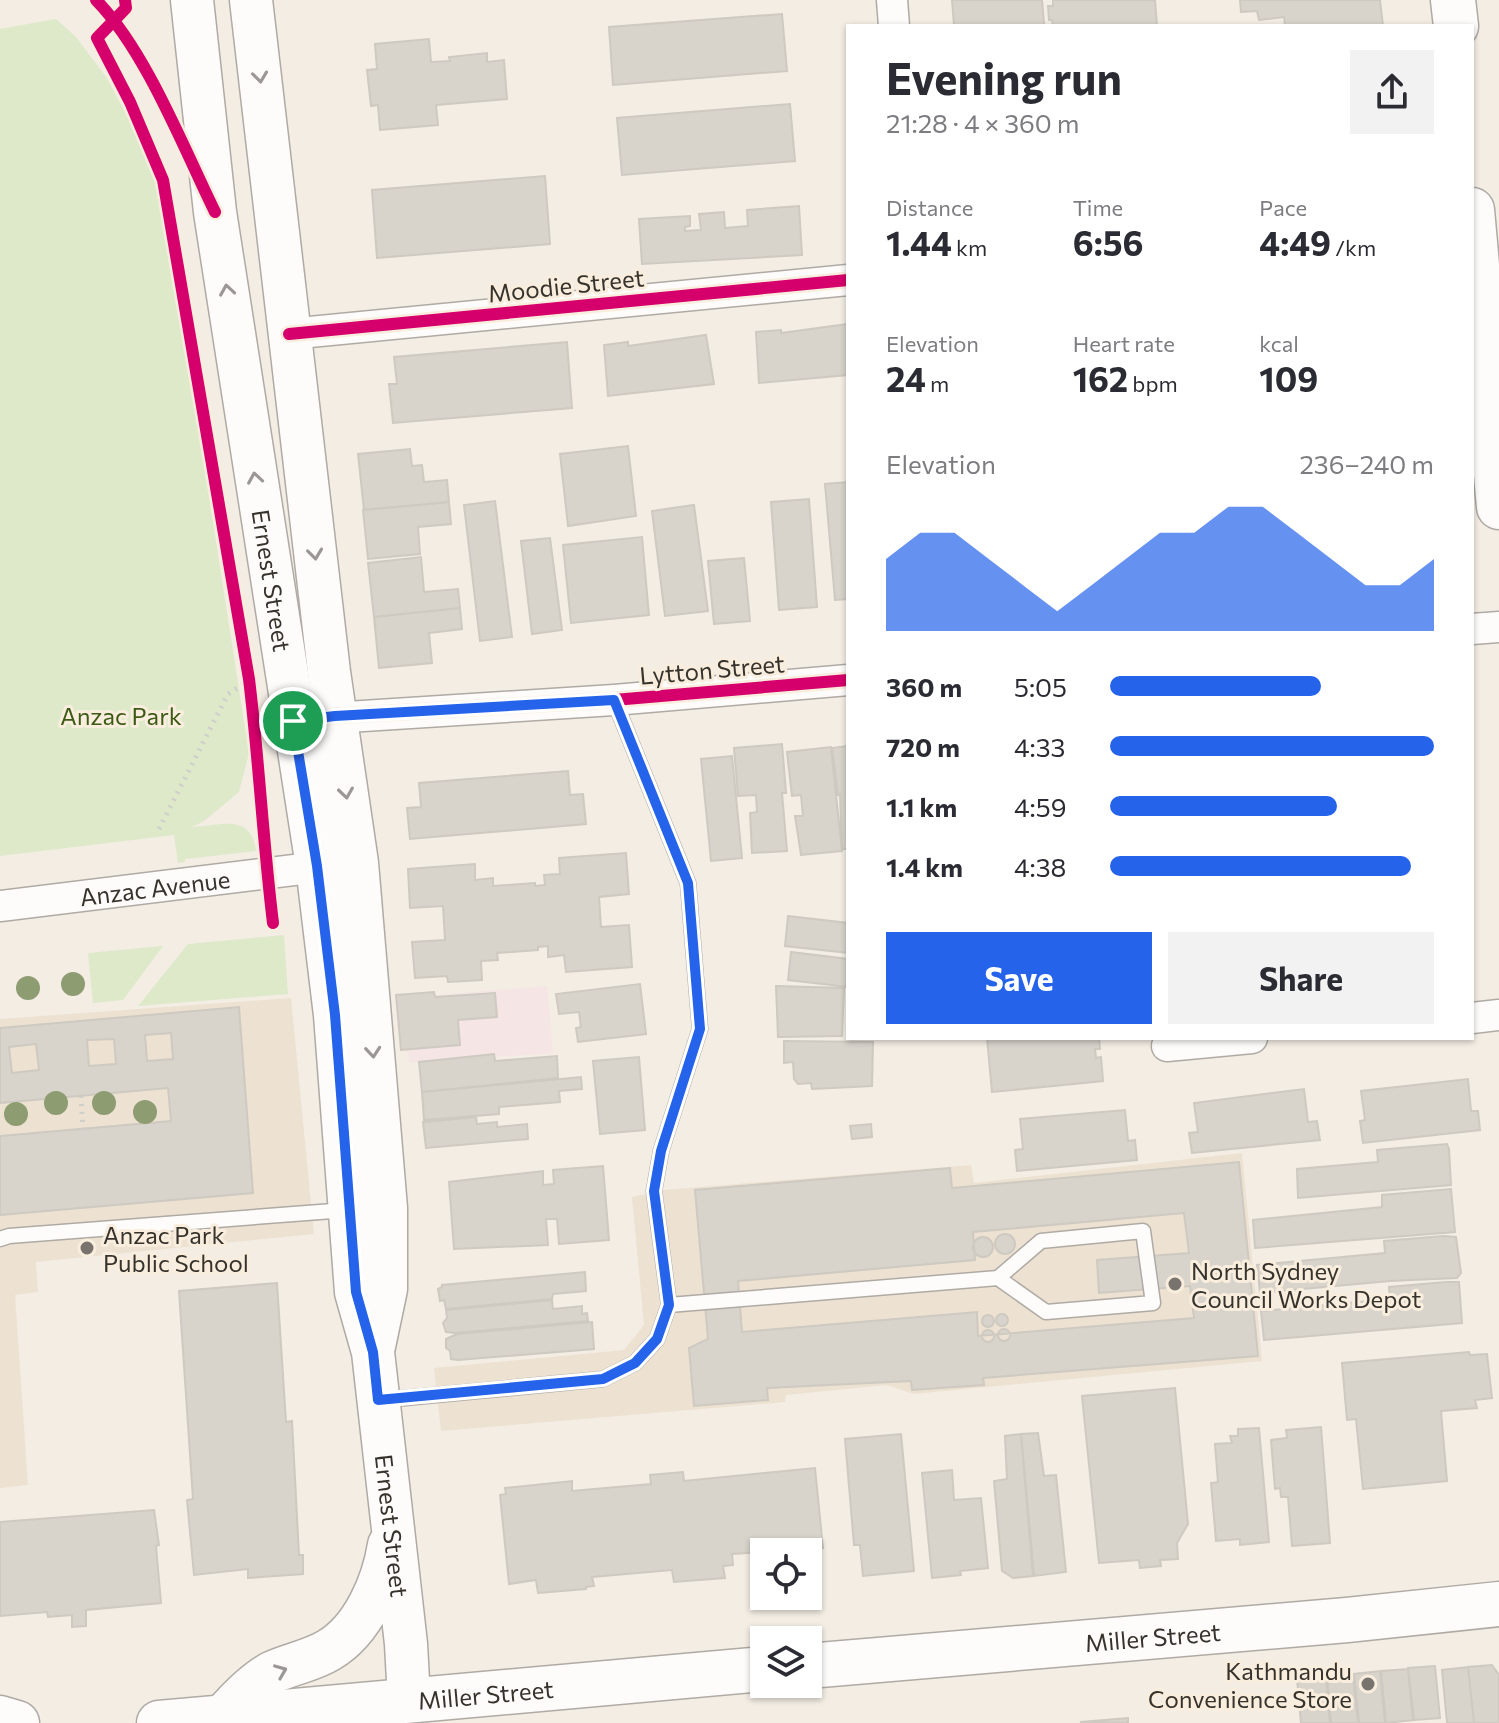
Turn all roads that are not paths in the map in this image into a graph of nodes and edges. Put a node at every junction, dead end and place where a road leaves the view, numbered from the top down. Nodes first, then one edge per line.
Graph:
1 (192, 0) edge
2 (251, 0) edge
3 (892, 0) edge
4 (1453, 0) edge
5 (894, 24) edge
6 (1456, 24) edge
7 (1474, 232) edge
8 (846, 280) edge
9 (289, 334) junction
10 (1499, 507) edge
11 (1499, 627) edge
12 (1474, 629) edge
13 (846, 680) edge
14 (614, 700) junction
15 (335, 716) junction
16 (293, 721) junction
17 (337, 864) junction
18 (0, 906) edge
19 (1499, 1015) edge
20 (1474, 1018) edge
21 (1231, 1040) edge
22 (1167, 1046) dead end
23 (368, 1209) junction
24 (0, 1239) edge
25 (998, 1278) junction
26 (669, 1305) junction
27 (378, 1400) junction
28 (392, 1527) junction
29 (1499, 1605) edge
30 (822, 1665) edge
31 (750, 1670) edge
32 (409, 1699) junction
33 (0, 1718) edge
34 (221, 1719) junction
35 (17, 1723) edge
36 (159, 1723) edge

16 -> 1 main road, Ernest Street
2 -> 9 main road, Ernest Street
3 - 5 street
4 - 6 main road
7 - 10 main road
8 - 9 street, Moodie Street
9 -> 15 main road, Ernest Street
11 - 12 street
13 - 14 street, Lytton Street
14 - 15 street, Lytton Street
14 - 26 lane
15 - 16 street, Lytton Street
15 -> 17 main road, Ernest Street
16 - 17 main road, Ernest Street
17 - 18 street, Anzac Avenue
17 - 23 main road, Ernest Street
19 - 20 street
21 - 22 street
23 - 24 lane
23 - 27 main road, Ernest Street
25 - 25 lane
25 - 26 lane
26 - 27 lane
27 - 28 main road, Ernest Street
28 - 32 main road, Ernest Street
34 -> 28 main road
29 - 30 main road, Miller Street
31 - 32 main road, Miller Street
32 - 34 main road, Miller Street
33 - 35 main road
34 - 36 main road, Miller Street

